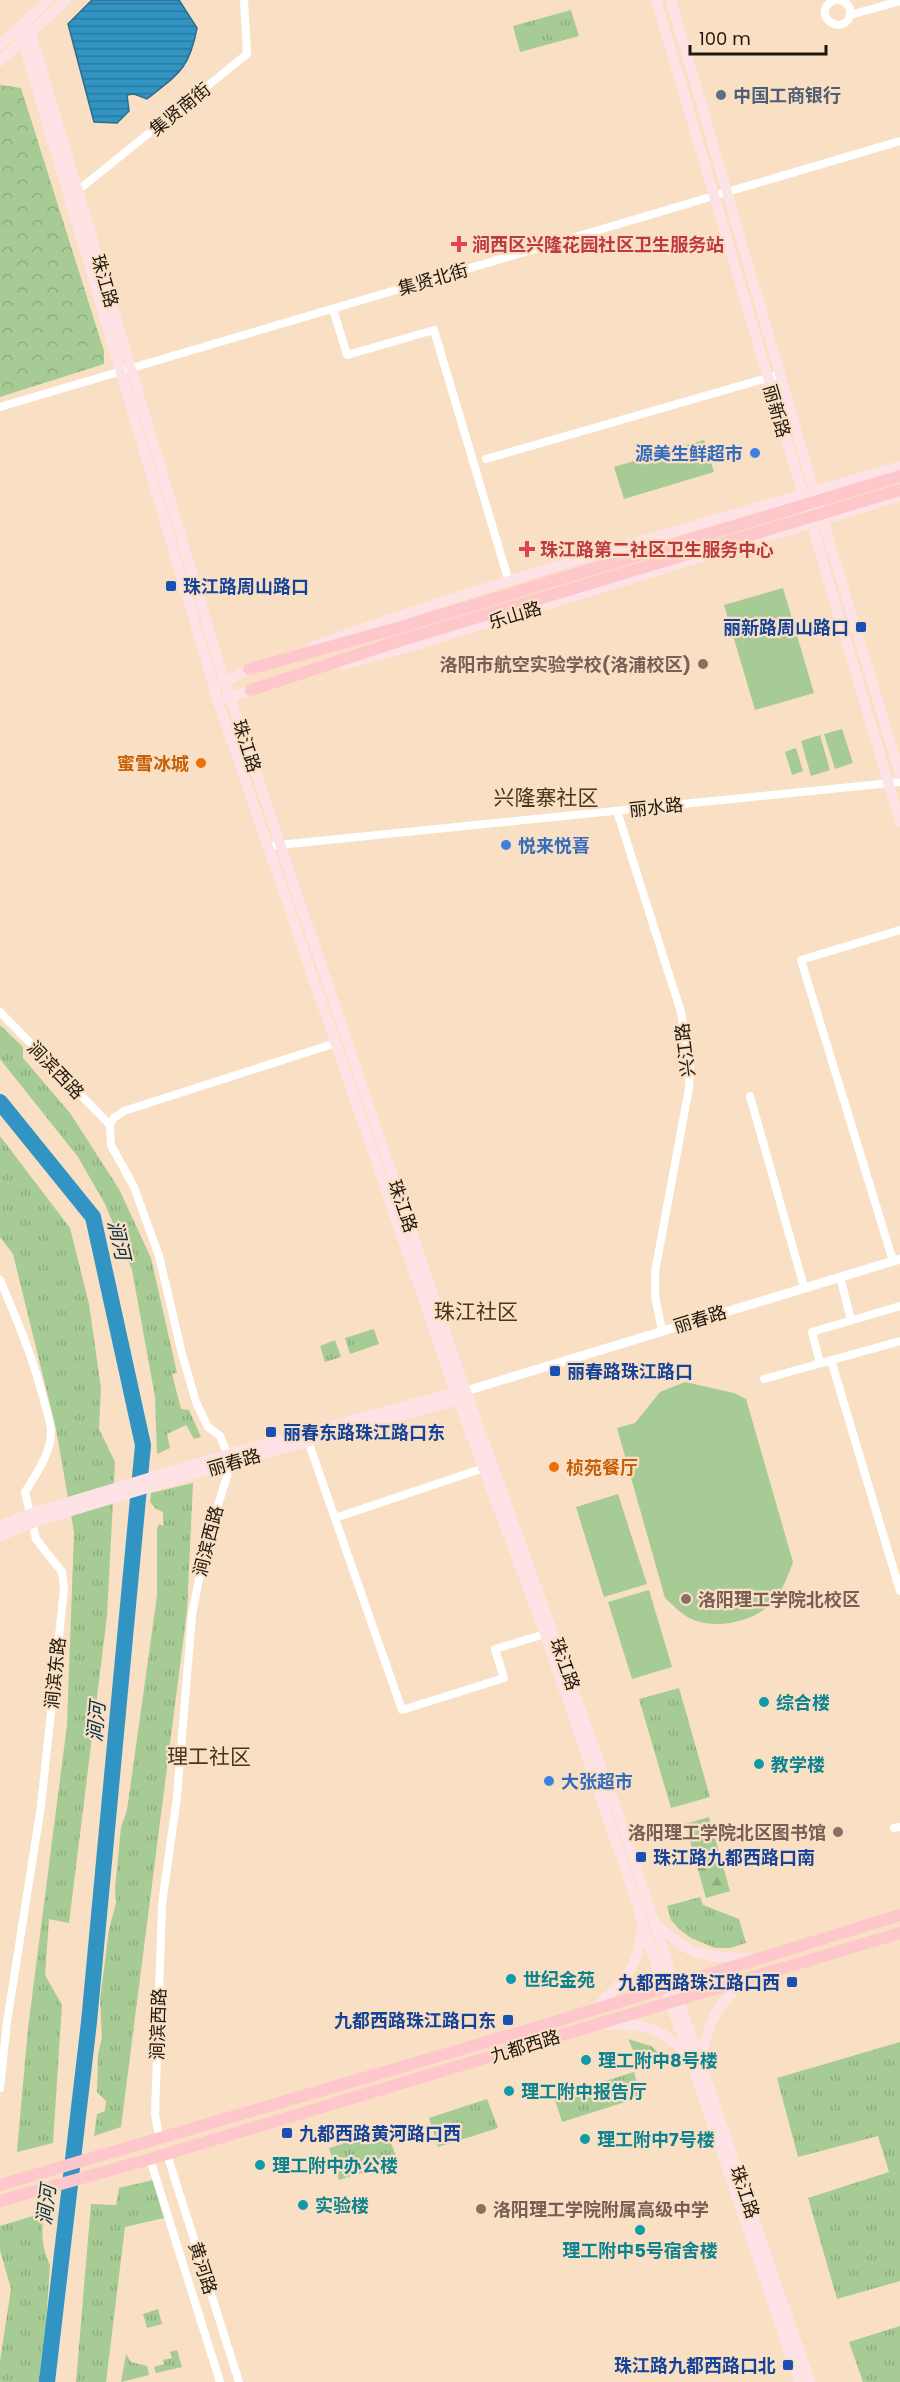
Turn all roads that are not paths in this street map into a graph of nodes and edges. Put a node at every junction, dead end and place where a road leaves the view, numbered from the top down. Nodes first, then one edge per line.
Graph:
1 (49, 0) edge
2 (66, 0) edge
3 (244, 0) edge
4 (656, 0) edge
5 (671, 0) edge
6 (835, 0) edge
7 (900, 2) edge
8 (824, 4) edge
9 (850, 15) junction
10 (23, 24) junction
11 (27, 37) junction
12 (0, 45) edge
13 (0, 61) edge
14 (900, 141) edge
15 (74, 193) junction
16 (727, 193) junction
17 (714, 197) junction
18 (333, 309) junction
19 (124, 370) junction
20 (781, 374) junction
21 (768, 378) junction
22 (0, 407) edge
23 (486, 459) dead end
24 (900, 466) edge
25 (900, 478) edge
26 (900, 488) edge
27 (814, 491) junction
28 (802, 494) junction
29 (900, 496) edge
30 (820, 511) junction
31 (811, 523) junction
32 (509, 582) junction
33 (397, 635) junction
34 (249, 669) junction
35 (226, 682) junction
36 (214, 686) junction
37 (250, 690) junction
38 (231, 697) junction
39 (218, 701) junction
40 (900, 774) edge
41 (894, 782) edge
42 (618, 811) junction
43 (900, 822) edge
44 (274, 845) junction
45 (900, 930) edge
46 (0, 1012) edge
47 (336, 1043) junction
48 (750, 1096) dead end
49 (110, 1125) junction
50 (896, 1260) edge
51 (840, 1277) junction
52 (0, 1280) edge
53 (804, 1287) junction
54 (900, 1306) edge
55 (851, 1320) junction
56 (662, 1330) junction
57 (900, 1341) edge
58 (831, 1360) junction
59 (820, 1363) junction
60 (764, 1379) dead end
61 (466, 1391) junction
62 (456, 1396) junction
63 (308, 1441) junction
64 (228, 1459) junction
65 (482, 1469) junction
66 (34, 1518) junction
67 (335, 1518) junction
68 (0, 1526) edge
69 (0, 1536) edge
70 (900, 1591) edge
71 (545, 1634) junction
72 (900, 1915) edge
73 (653, 1920) junction
74 (643, 1927) junction
75 (900, 1933) edge
76 (755, 1960) junction
77 (754, 1978) junction
78 (669, 1987) junction
79 (674, 2002) junction
80 (594, 2009) junction
81 (594, 2025) junction
82 (698, 2067) junction
83 (0, 2088) edge
84 (160, 2140) junction
85 (167, 2154) junction
86 (150, 2159) junction
87 (6, 2184) edge
88 (0, 2201) edge
89 (220, 2382) edge
90 (240, 2382) edge
91 (799, 2382) edge
92 (810, 2382) edge

1 - 10 main road
2 - 11 main road
3 - 15 street, 集贤南街
4 - 17 main road, 丽新路
5 - 16 main road, 丽新路
6 - 8 street
6 - 9 street
7 - 9 street
8 - 9 street
10 - 11 main road, 珠江路
10 - 12 main road
11 - 13 main road
11 - 15 main road, 珠江路
14 - 16 street, 集贤北街
15 - 19 main road, 珠江路
16 - 17 street, 集贤北街
16 - 20 main road, 丽新路
17 - 18 street, 集贤北街
17 - 21 main road, 丽新路
18 - 19 street, 集贤北街
18 - 32 street
19 - 22 street, 集贤北街
19 - 35 main road, 珠江路
19 - 36 main road, 珠江路
20 - 21 street
20 - 27 main road, 丽新路
21 - 23 street
21 - 28 main road, 丽新路
24 - 27 main road, 乐山路
25 - 30 main road, 乐山路
25 - 33 main road
26 - 30 main road, 乐山路
26 - 33 main road
27 - 28 main road, 乐山路
27 - 30 main road, 丽新路
28 - 30 main road
28 - 31 main road, 丽新路
28 - 32 main road, 乐山路
29 - 30 main road, 乐山路
30 - 31 main road, 乐山路
30 - 40 main road, 丽新路
31 - 37 main road, 乐山路
31 - 41 main road, 丽新路
32 - 34 main road, 乐山路
33 - 34 main road
33 - 37 main road
34 - 35 main road, 乐山路
35 - 36 main road, 乐山路
35 - 38 main road, 珠江路
36 - 39 main road, 珠江路
37 - 38 main road, 乐山路
38 - 39 main road, 乐山路
38 - 44 main road, 珠江路
39 - 44 main road, 珠江路
41 - 42 street, 丽水路
41 - 43 main road, 丽新路
42 - 44 street, 丽水路
42 - 56 street, 兴江路
44 - 47 main road, 珠江路
44 - 61 main road, 珠江路
45 - 50 street
46 - 49 street, 涧滨西路
47 - 49 street
47 - 62 main road, 珠江路
48 - 53 street
49 - 64 street
50 - 51 street, 丽春路
51 - 53 street, 丽春路
51 - 55 street
52 - 66 street, 涧滨东路
53 - 56 street, 丽春路
54 - 55 street
55 - 59 street
56 - 61 street, 丽春路
57 - 58 street
58 - 59 street
58 - 70 street
59 - 60 street
61 - 62 main road, 丽春路
61 - 73 main road, 珠江路
62 - 63 main road, 丽春路
62 - 64 main road, 丽春路
62 - 65 main road, 珠江路
63 - 64 main road, 丽春路
63 - 67 street
64 - 66 main road, 丽春路
64 - 84 street, 涧滨西路
65 - 67 street
65 - 71 main road, 珠江路
66 - 68 main road, 丽春路
66 - 69 main road, 丽春路
66 - 83 street, 涧滨东路
67 - 71 street
71 - 74 main road, 珠江路
72 - 76 main road, 九都西路
73 - 76 main road
73 - 78 main road, 珠江路
74 - 78 main road, 珠江路
74 - 80 main road
75 - 77 main road, 九都西路
76 - 78 main road, 九都西路
77 - 79 main road, 九都西路
77 - 82 main road
78 - 79 main road, 珠江路
78 - 80 main road, 九都西路
79 - 81 main road, 九都西路
79 - 82 main road, 珠江路
80 - 84 main road, 九都西路
81 - 82 main road
81 - 85 main road, 九都西路
82 - 91 main road, 珠江路
82 - 92 main road, 珠江路
84 - 87 main road, 九都西路
85 - 86 main road, 九都西路
85 - 90 street, 黄河路
86 - 88 main road, 九都西路
86 - 89 street, 黄河路

